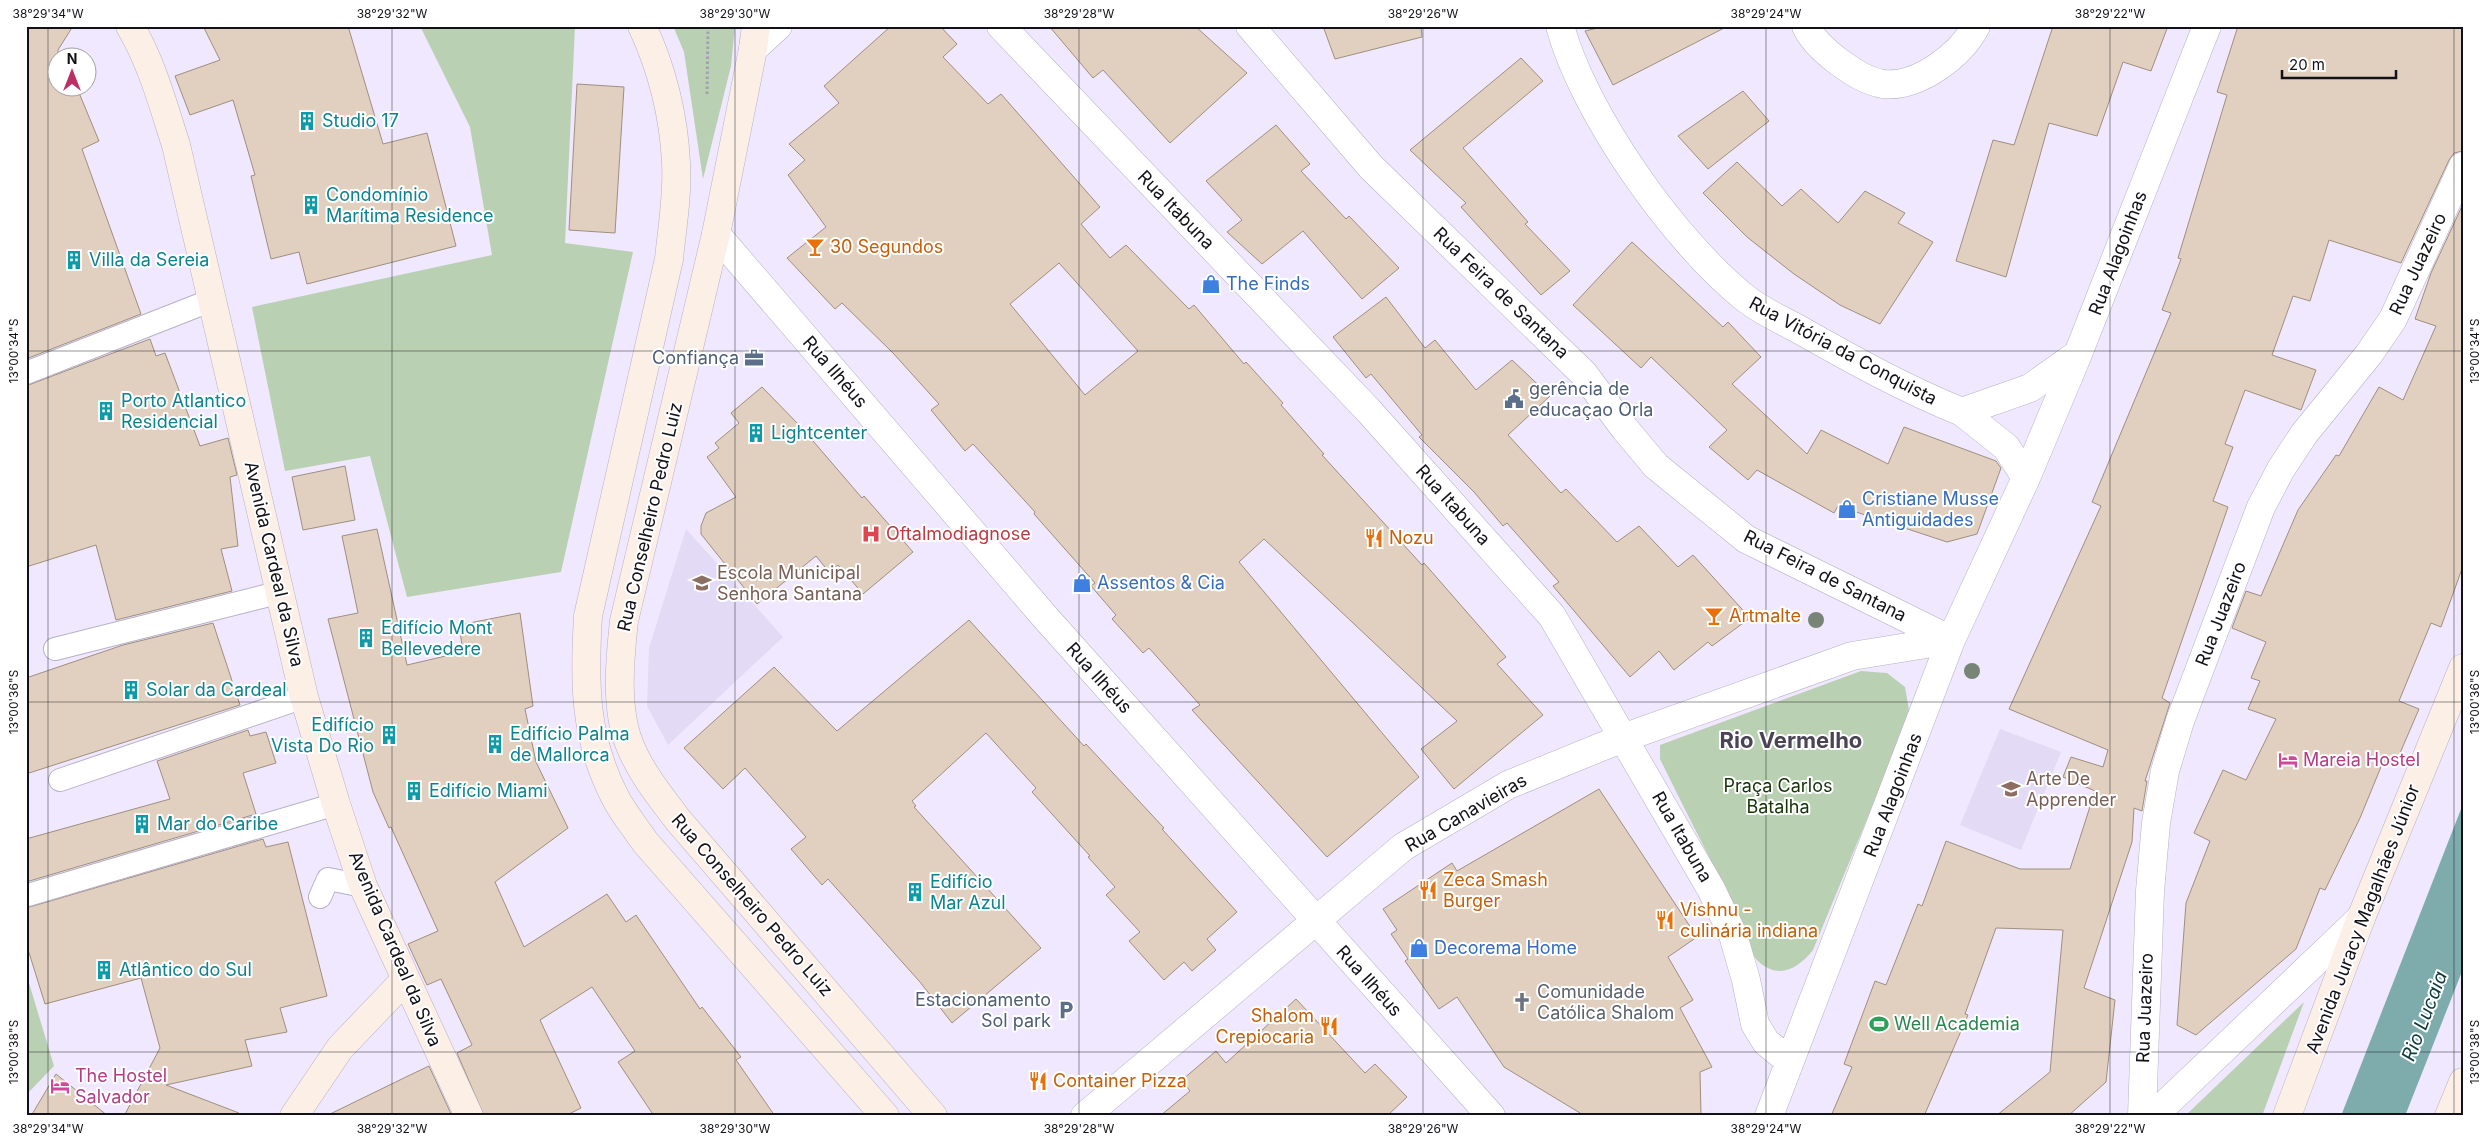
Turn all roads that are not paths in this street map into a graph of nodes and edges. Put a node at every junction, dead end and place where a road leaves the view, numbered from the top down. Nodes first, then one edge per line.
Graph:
1 (130, 26) edge
2 (642, 26) edge
3 (778, 26) edge
4 (1001, 26) edge
5 (1250, 26) edge
6 (1560, 26) edge
7 (1806, 26) edge
8 (1976, 26) edge
9 (2207, 26) edge
10 (754, 38) edge
11 (2463, 166) edge
12 (716, 234) junction
13 (212, 300) junction
14 (2078, 354) junction
15 (26, 373) edge
16 (1962, 412) junction
17 (2026, 478) junction
18 (280, 592) junction
19 (1951, 640) junction
20 (55, 649) dead end
21 (2463, 668) edge
22 (304, 697) junction
23 (1623, 738) junction
24 (60, 780) dead end
25 (336, 804) junction
26 (363, 886) junction
27 (28, 895) dead end
28 (320, 896) dead end
29 (2361, 918) junction
30 (1315, 921) junction
31 (406, 980) junction
32 (1789, 1061) junction
33 (2462, 1086) edge
34 (294, 1116) edge
35 (469, 1116) edge
36 (885, 1116) edge
37 (933, 1116) edge
38 (1086, 1116) edge
39 (1491, 1116) edge
40 (1769, 1116) edge
41 (2142, 1116) edge
42 (2153, 1116) edge
43 (2287, 1116) edge
44 (2449, 1116) edge

1 - 13 main road, Avenida Cardeal da Silva
2 - 36 main road, Rua Conselheiro Pedro Luiz
3 - 10 street
4 - 23 street, Rua Itabuna
5 - 19 street, Rua Feira de Santana
6 - 16 street, Rua Vitória da Conquista
7 - 8 street
9 - 14 street, Rua Alagoinhas
10 - 12 main road, Rua Conselheiro Pedro Luiz
11 - 41 street, Rua Juazeiro
12 - 30 street, Rua Ilhéus
12 - 37 main road, Rua Conselheiro Pedro Luiz
13 - 15 lane
13 - 18 main road, Avenida Cardeal da Silva
14 - 16 street
14 - 17 street, Rua Alagoinhas
16 - 17 street
17 - 19 street, Rua Alagoinhas
18 - 20 lane
18 - 22 main road, Avenida Cardeal da Silva
19 - 23 street, Rua Canavieiras
19 - 32 street, Rua Alagoinhas
21 - 29 main road, Avenida Juracy Magalhães Júnior
22 - 24 lane
22 - 25 main road, Avenida Cardeal da Silva
23 - 30 street, Rua Canavieiras
23 - 32 street, Rua Itabuna
25 - 26 main road, Avenida Cardeal da Silva
25 - 27 lane
26 - 28 lane
26 - 31 main road, Avenida Cardeal da Silva
29 - 42 street
29 - 43 main road, Avenida Juracy Magalhães Júnior
30 - 38 street, Rua Canavieiras
30 - 39 street, Rua Ilhéus
31 - 34 main road
31 - 35 main road, Avenida Cardeal da Silva
32 - 40 street, Rua Alagoinhas
33 - 44 main road

